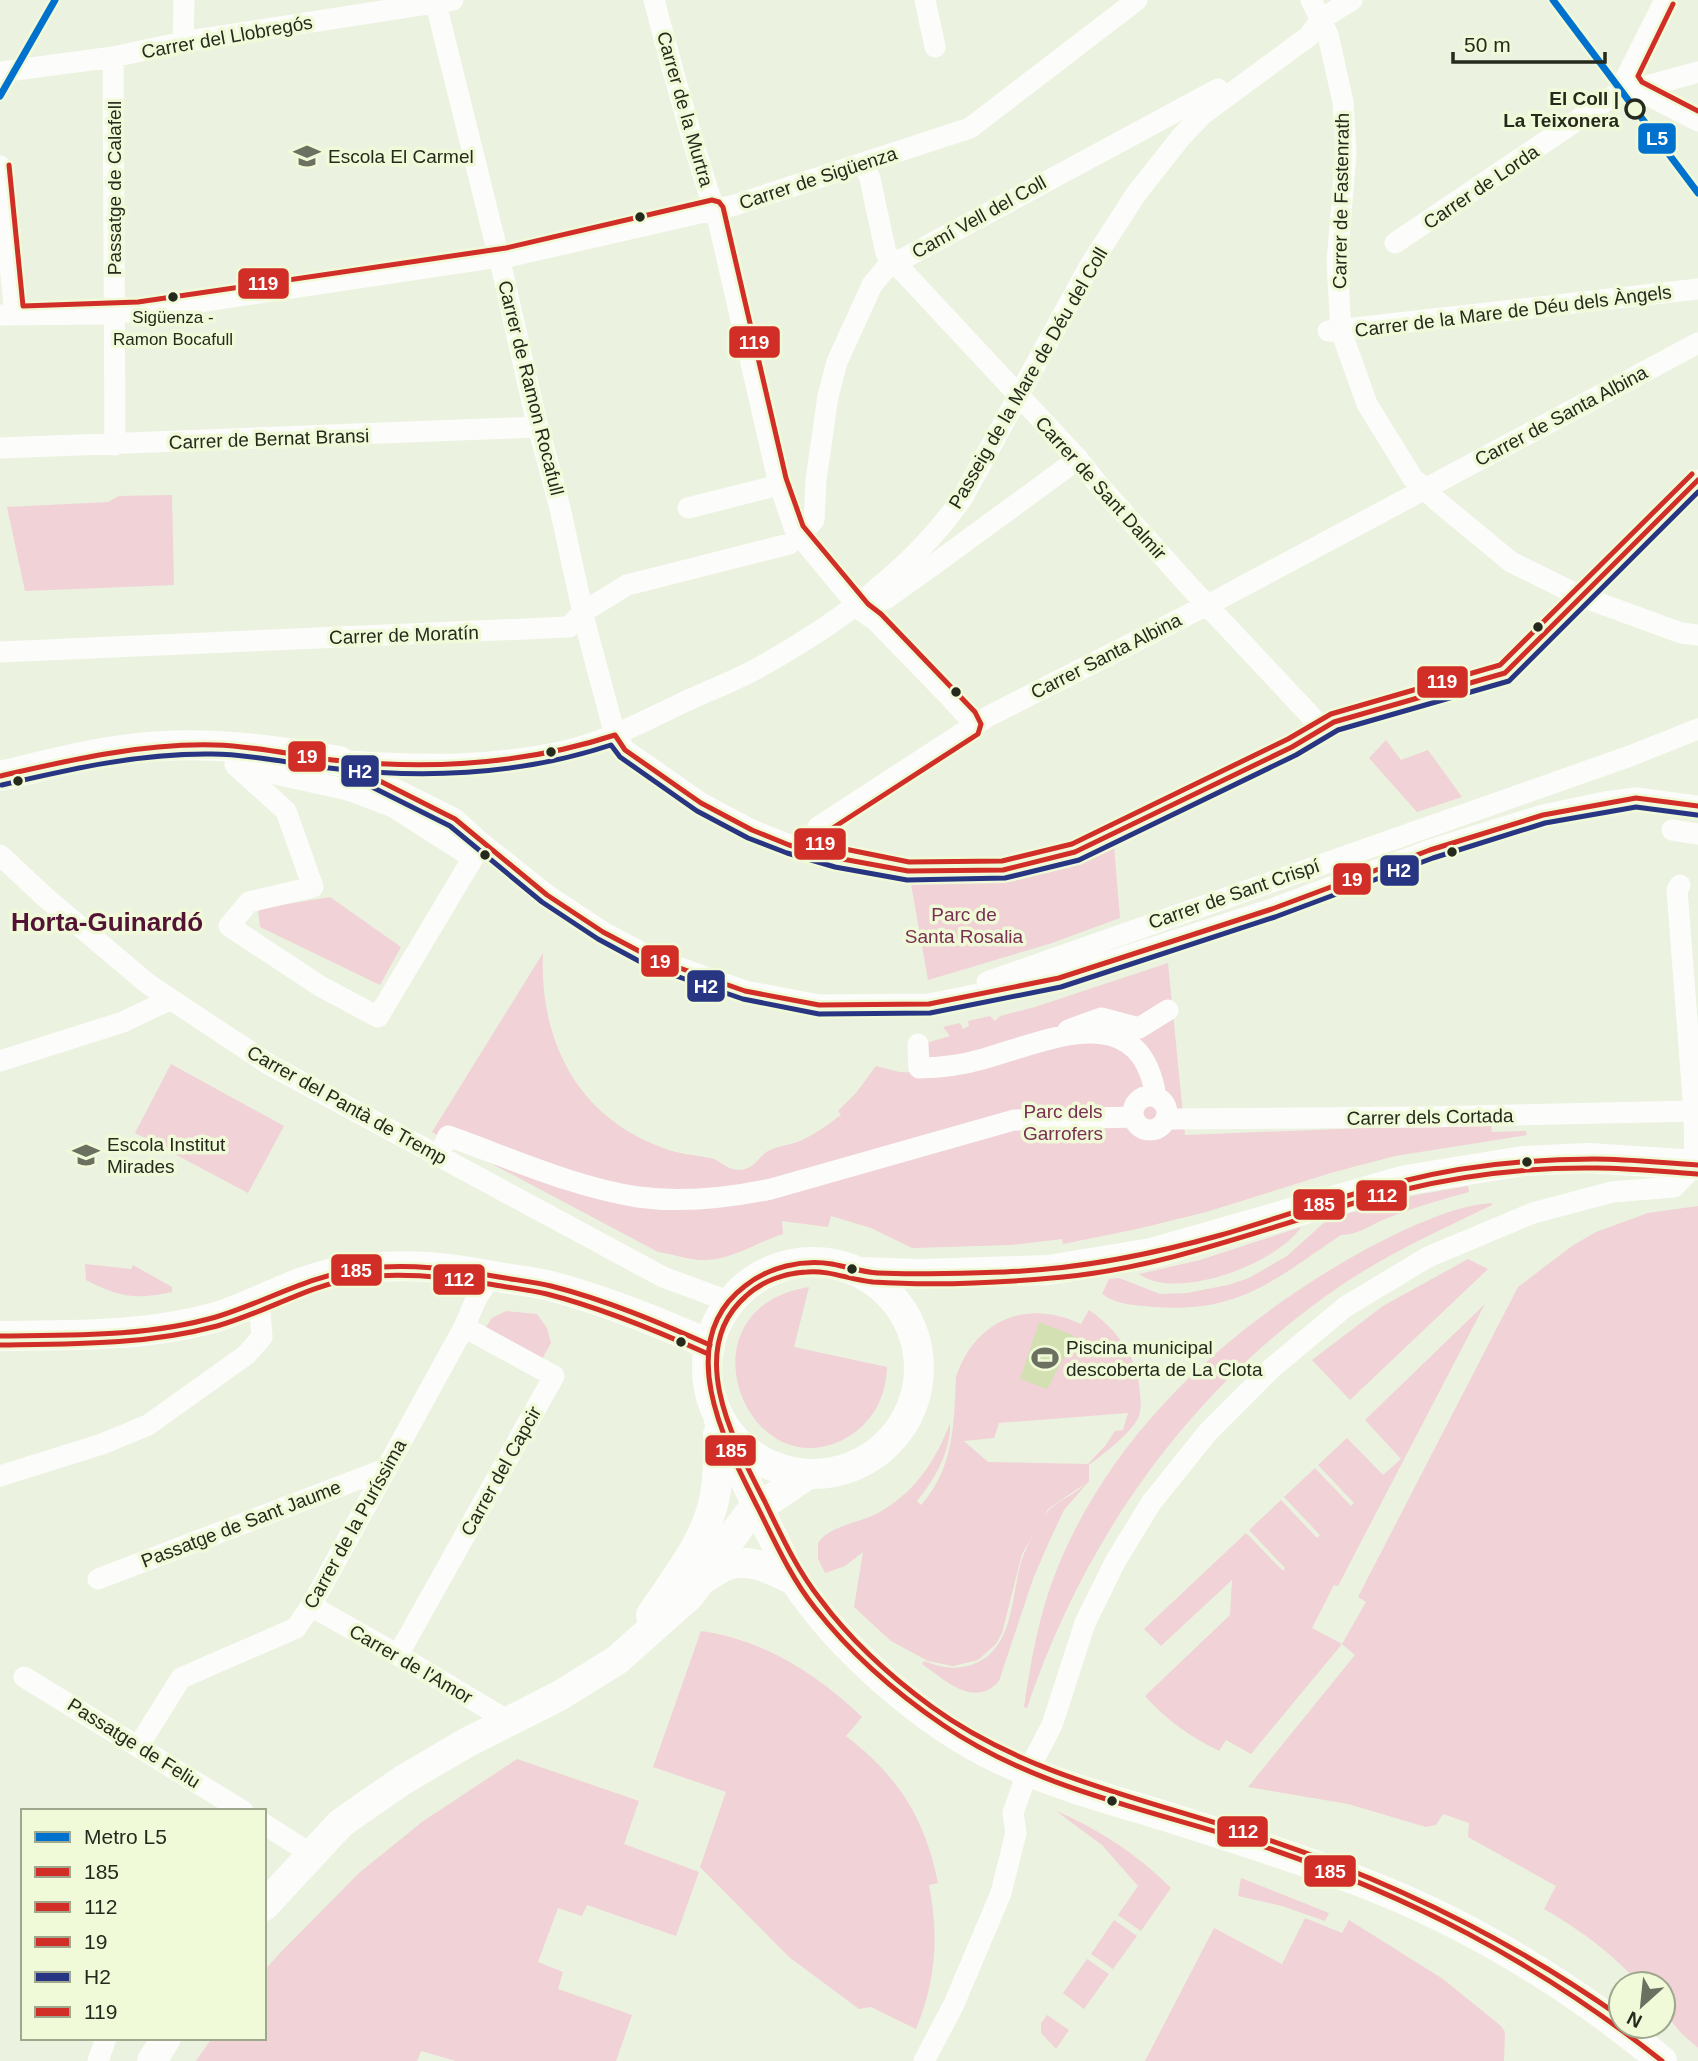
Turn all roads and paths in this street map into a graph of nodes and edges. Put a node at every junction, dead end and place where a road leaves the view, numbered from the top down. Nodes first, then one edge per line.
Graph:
1 (184, 0) edge
2 (654, 0) edge
3 (925, 0) edge
4 (1137, 0) edge
5 (1352, 0) edge
6 (1665, 0) edge
7 (442, 1) edge
8 (1316, 10) edge
9 (183, 41) junction
10 (935, 47) dead end
11 (113, 57) junction
12 (0, 72) edge
13 (1698, 72) edge
14 (1632, 83) junction
15 (1698, 121) edge
16 (864, 163) junction
17 (0, 166) edge
18 (714, 209) junction
19 (1395, 243) dead end
20 (498, 257) junction
21 (894, 262) junction
22 (1698, 289) edge
23 (114, 313) junction
24 (7, 315) edge
25 (1334, 331) junction
26 (1698, 343) edge
27 (538, 426) junction
28 (115, 445) junction
29 (0, 448) edge
30 (1078, 459) junction
31 (1698, 480) edge
32 (767, 488) dead end
33 (1425, 489) junction
34 (688, 508) dead end
35 (792, 537) junction
36 (1580, 596) junction
37 (1207, 604) junction
38 (860, 607) junction
39 (583, 612) junction
40 (1698, 635) edge
41 (0, 652) edge
42 (973, 727) junction
43 (1698, 729) edge
44 (1324, 730) junction
45 (615, 735) junction
46 (339, 761) junction
47 (415, 765) junction
48 (0, 776) edge
49 (417, 799) junction
50 (1698, 806) edge
51 (455, 819) junction
52 (1672, 830) dead end
53 (1698, 834) edge
54 (808, 850) junction
55 (0, 855) edge
56 (465, 873) joint
57 (1680, 885) dead end
58 (169, 1000) junction
59 (929, 1004) junction
60 (1168, 1010) dead end
61 (1064, 1036) junction
62 (918, 1044) dead end
63 (0, 1061) edge
64 (1156, 1097) junction
65 (1696, 1111) edge
66 (1133, 1116) junction
67 (1167, 1116) junction
68 (445, 1143) dead end
69 (1696, 1165) edge
70 (860, 1272) junction
71 (492, 1276) junction
72 (260, 1300) junction
73 (728, 1301) junction
74 (464, 1326) junction
75 (0, 1336) edge
76 (710, 1345) junction
77 (719, 1420) junction
78 (385, 1469) junction
79 (808, 1474) junction
80 (0, 1476) edge
81 (758, 1508) junction
82 (98, 1578) dead end
83 (702, 1580) junction
84 (794, 1580) junction
85 (311, 1606) junction
86 (627, 1651) junction
87 (398, 1655) junction
88 (24, 1677) dead end
89 (510, 1722) junction
90 (139, 1745) junction
91 (1028, 1771) junction
92 (218, 1804) edge
93 (236, 1809) edge
94 (266, 1825) edge
95 (311, 1854) junction
96 (266, 1904) edge
97 (105, 2040) edge
98 (165, 2040) edge
99 (98, 2061) edge
100 (152, 2061) edge
101 (923, 2061) edge
102 (1662, 2061) edge

1 - 9 street
2 - 18 street, Carrer de la Murtra
3 - 10 street
4 - 16 street, Carrer de Sigüenza
5 - 8 street, Passeig de la Mare de Déu del Coll
6 - 14 street, Carrer de Lorda
7 - 9 street, Carrer del Llobregós
7 - 20 street, Carrer de Ramon Rocafull
8 - 21 street, Camí Vell del Coll
8 - 25 street, Carrer de Fastenrath
8 - 38 street, Passeig de la Mare de Déu del Coll
9 - 11 street, Carrer del Llobregós
11 - 12 street, Carrer del Llobregós
11 - 23 street, Passatge de Calafell
13 - 14 street
14 - 15 street
14 - 19 street, Carrer de Lorda
16 - 18 street, Carrer de Sigüenza
16 - 21 street, Carrer de Sant Dalmir
17 - 24 street
18 - 20 street, Carrer de Sigüenza
18 - 35 street, Carrer de la Murtra
20 - 23 street, Carrer de Sigüenza
20 - 27 street, Carrer de Ramon Rocafull
21 - 30 street, Carrer de Sant Dalmir
21 - 35 street, Camí Vell del Coll
22 - 25 street, Carrer de la Mare de Déu dels Àngels
23 - 24 street, Carrer de Sigüenza
23 - 28 street, Passatge de Calafell
25 - 33 street, Carrer de Fastenrath
26 - 33 street, Carrer de Santa Albina
27 - 28 street, Carrer de Bernat Bransi
27 - 39 street, Carrer de Ramon Rocafull
28 - 29 street, Carrer de Bernat Bransi
30 - 37 street, Carrer de Sant Dalmir
30 - 38 street, Passeig de la Mare de Déu del Coll
31 - 36 street
32 - 34 street
33 - 36 street, Carrer de Fastenrath
33 - 37 street, Carrer Santa Albina
35 - 38 street, Carrer de la Murtra
35 - 39 street, Carrer de Moratín
36 - 40 street, Carrer de Fastenrath
36 - 44 street
37 - 42 street, Carrer Santa Albina
37 - 44 street, Carrer de Sant Dalmir
38 - 42 street, Carrer de la Murtra
38 - 45 street, Passeig de la Mare de Déu del Coll
39 - 41 street, Carrer de Moratín
39 - 45 street, Carrer de Ramon Rocafull
42 - 54 street, Carrer Santa Albina
43 - 59 street, Carrer de Sant Crispí
44 - 54 street
45 - 47 street, Passeig de la Mare de Déu del Coll
45 - 54 street
46 - 47 street, Passeig de la Mare de Déu del Coll
46 - 48 street
46 - 49 street
47 - 49 street
47 - 51 street
49 - 51 street
50 - 59 street
51 - 59 street
52 - 53 street
55 - 58 street, Carrer del Pantà de Tremp
56 - 56 street
57 - 65 street
58 - 63 street
58 - 73 street, Carrer del Pantà de Tremp
60 - 61 street
61 - 62 street
61 - 64 street
64 - 66 street
64 - 67 street
65 - 67 street, Carrer dels Cortada
65 - 69 street
66 - 67 street, Carrer dels Cortada
66 - 68 street
69 - 70 street
69 - 91 street
70 - 73 street
70 - 79 street
71 - 72 street
71 - 74 street, Carrer de la Puríssima
71 - 76 street
72 - 75 street
72 - 80 street
73 - 76 street
74 - 78 street, Carrer de la Puríssima
74 - 87 street, Carrer del Capcir
76 - 77 street
77 - 79 street
77 - 81 street
77 - 86 street
78 - 82 street, Passatge de Sant Jaume
78 - 85 street, Carrer de la Puríssima
79 - 81 street
81 - 83 street
81 - 84 street
83 - 84 street
83 - 86 street
84 - 91 street
85 - 87 street, Carrer de l'Amor
85 - 90 street, Carrer de la Puríssima
86 - 89 street
87 - 89 street, Carrer de l'Amor
88 - 90 street, Passatge de Feliu
89 - 95 street
90 - 92 street, Passatge de Feliu
91 - 101 street
91 - 102 street
92 - 93 street, Passatge de Feliu
94 - 95 street
95 - 96 street
97 - 99 street
98 - 100 street

